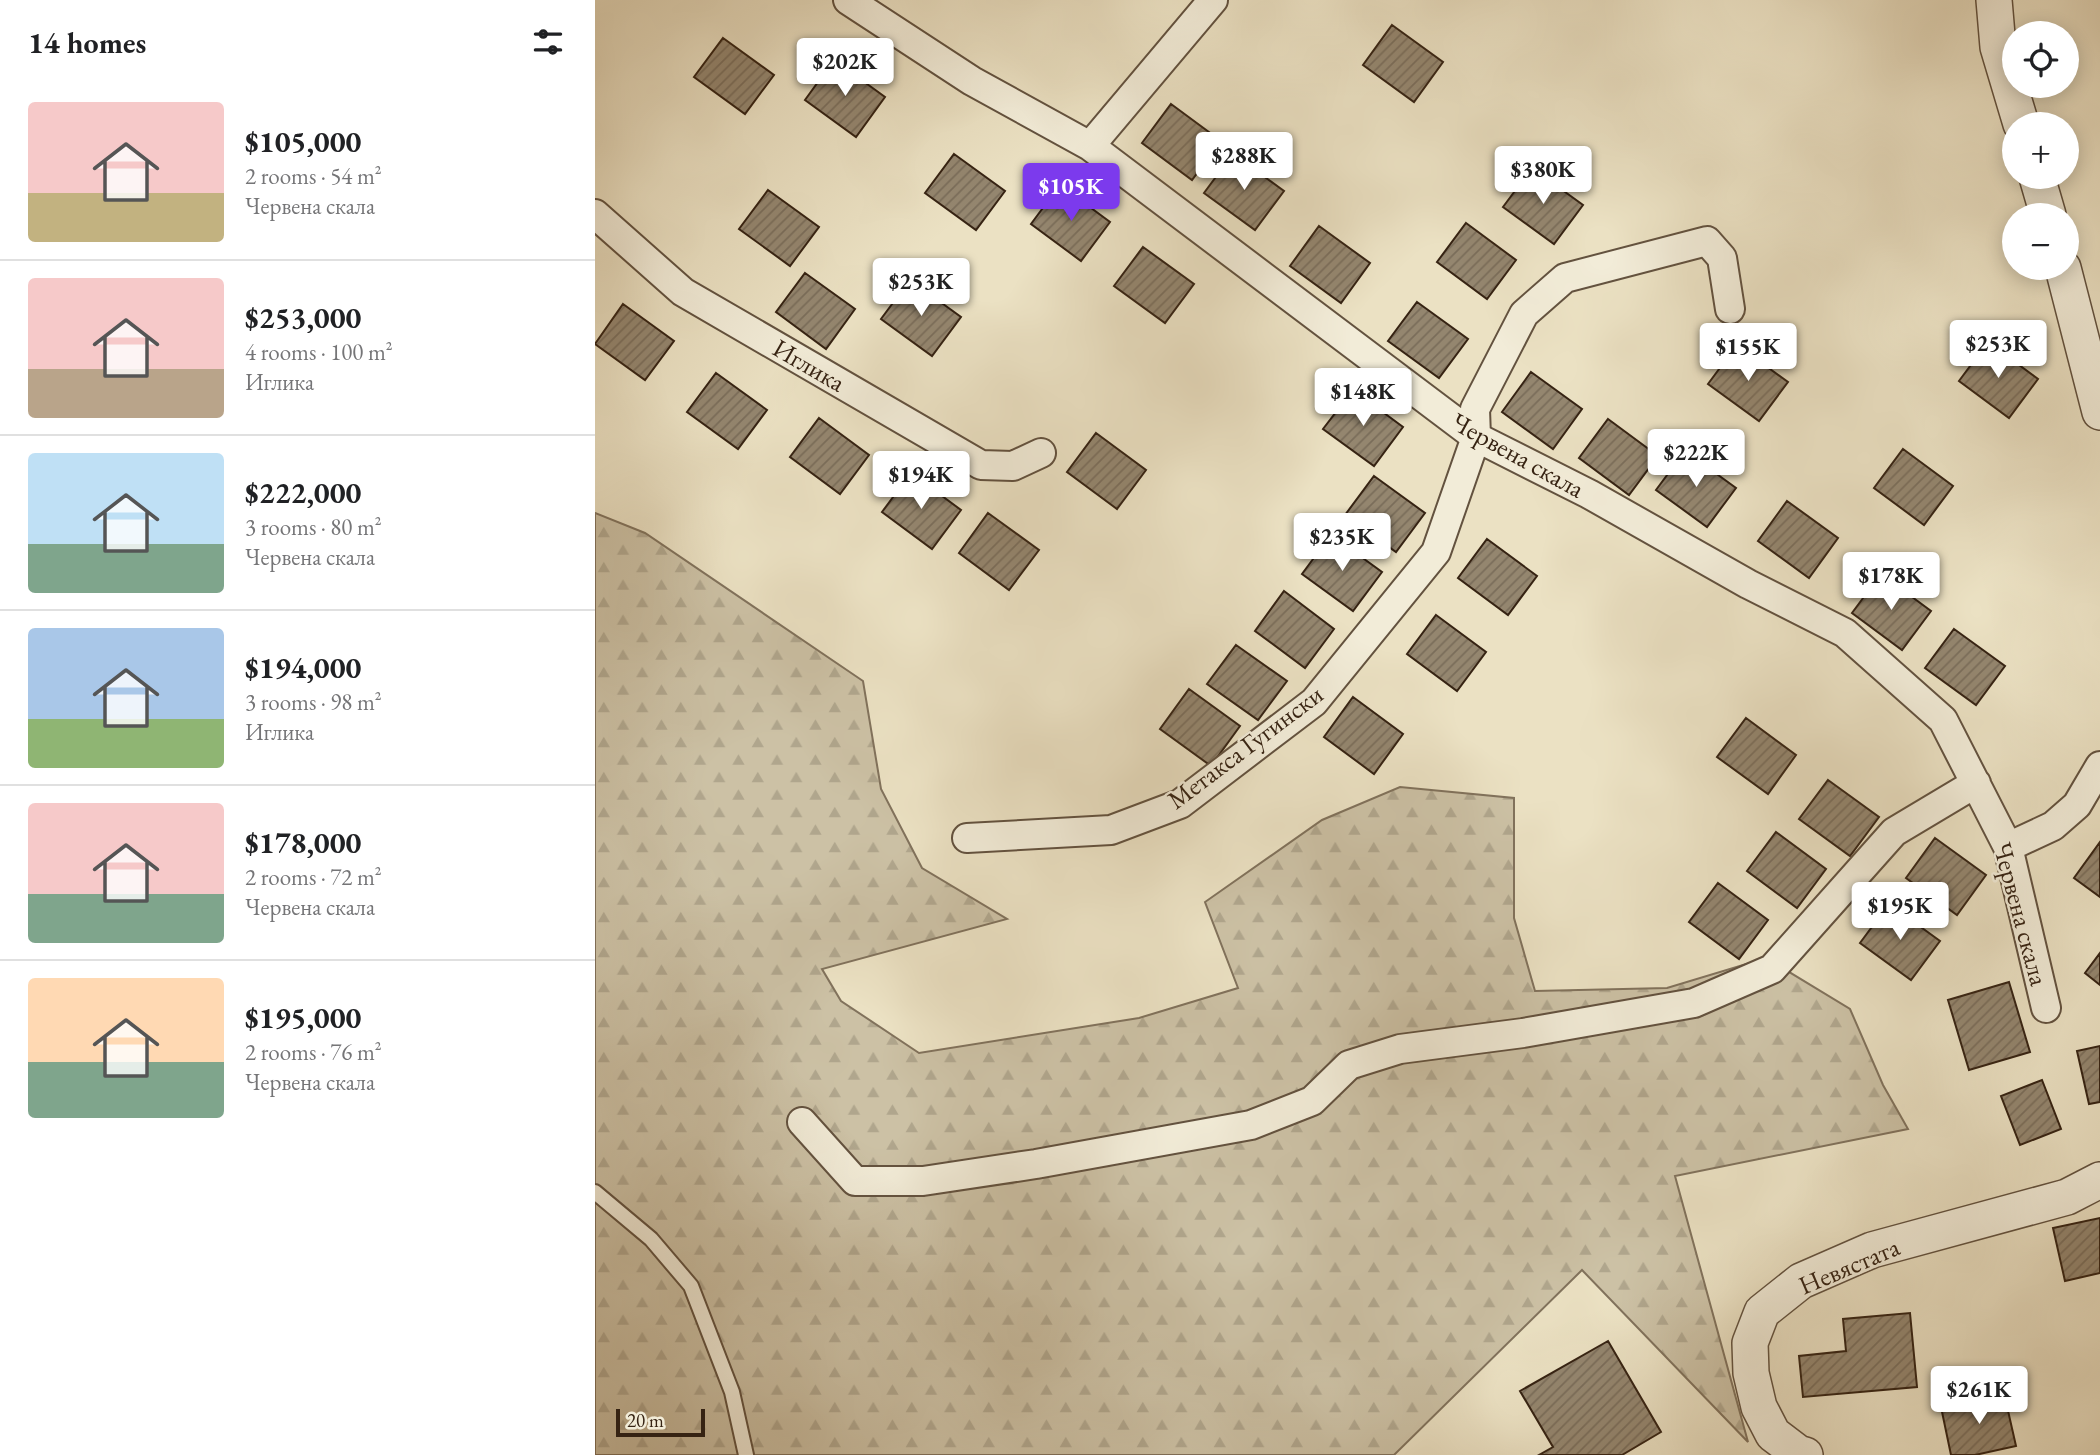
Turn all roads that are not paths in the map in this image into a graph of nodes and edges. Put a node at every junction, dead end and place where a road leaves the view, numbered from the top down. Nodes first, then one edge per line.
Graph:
1 (848, 0) edge
2 (1213, 0) edge
3 (1994, 0) edge
4 (2017, 112) edge
5 (1090, 146) junction
6 (595, 214) edge
7 (2066, 280) edge
8 (1730, 309) dead end
9 (2100, 412) edge
10 (1476, 437) junction
11 (1041, 453) dead end
12 (2100, 766) edge
13 (1976, 783) junction
14 (967, 838) dead end
15 (2007, 847) junction
16 (2046, 1008) dead end
17 (802, 1122) dead end
18 (2100, 1180) edge
19 (595, 1192) edge
20 (1800, 1454) edge
21 (746, 1455) edge

1 - 5 street, Червена скала
2 - 5 street
3 - 4 street
5 - 10 street, Червена скала
6 - 11 street, Иглика
7 - 9 street
8 - 10 street, Метакса Гугински
10 - 13 street, Червена скала
10 - 14 street, Метакса Гугински
12 - 15 street
13 - 15 street, Червена скала
13 - 17 street
15 - 16 street, Червена скала
18 - 20 street, Невястата
19 - 21 lane

